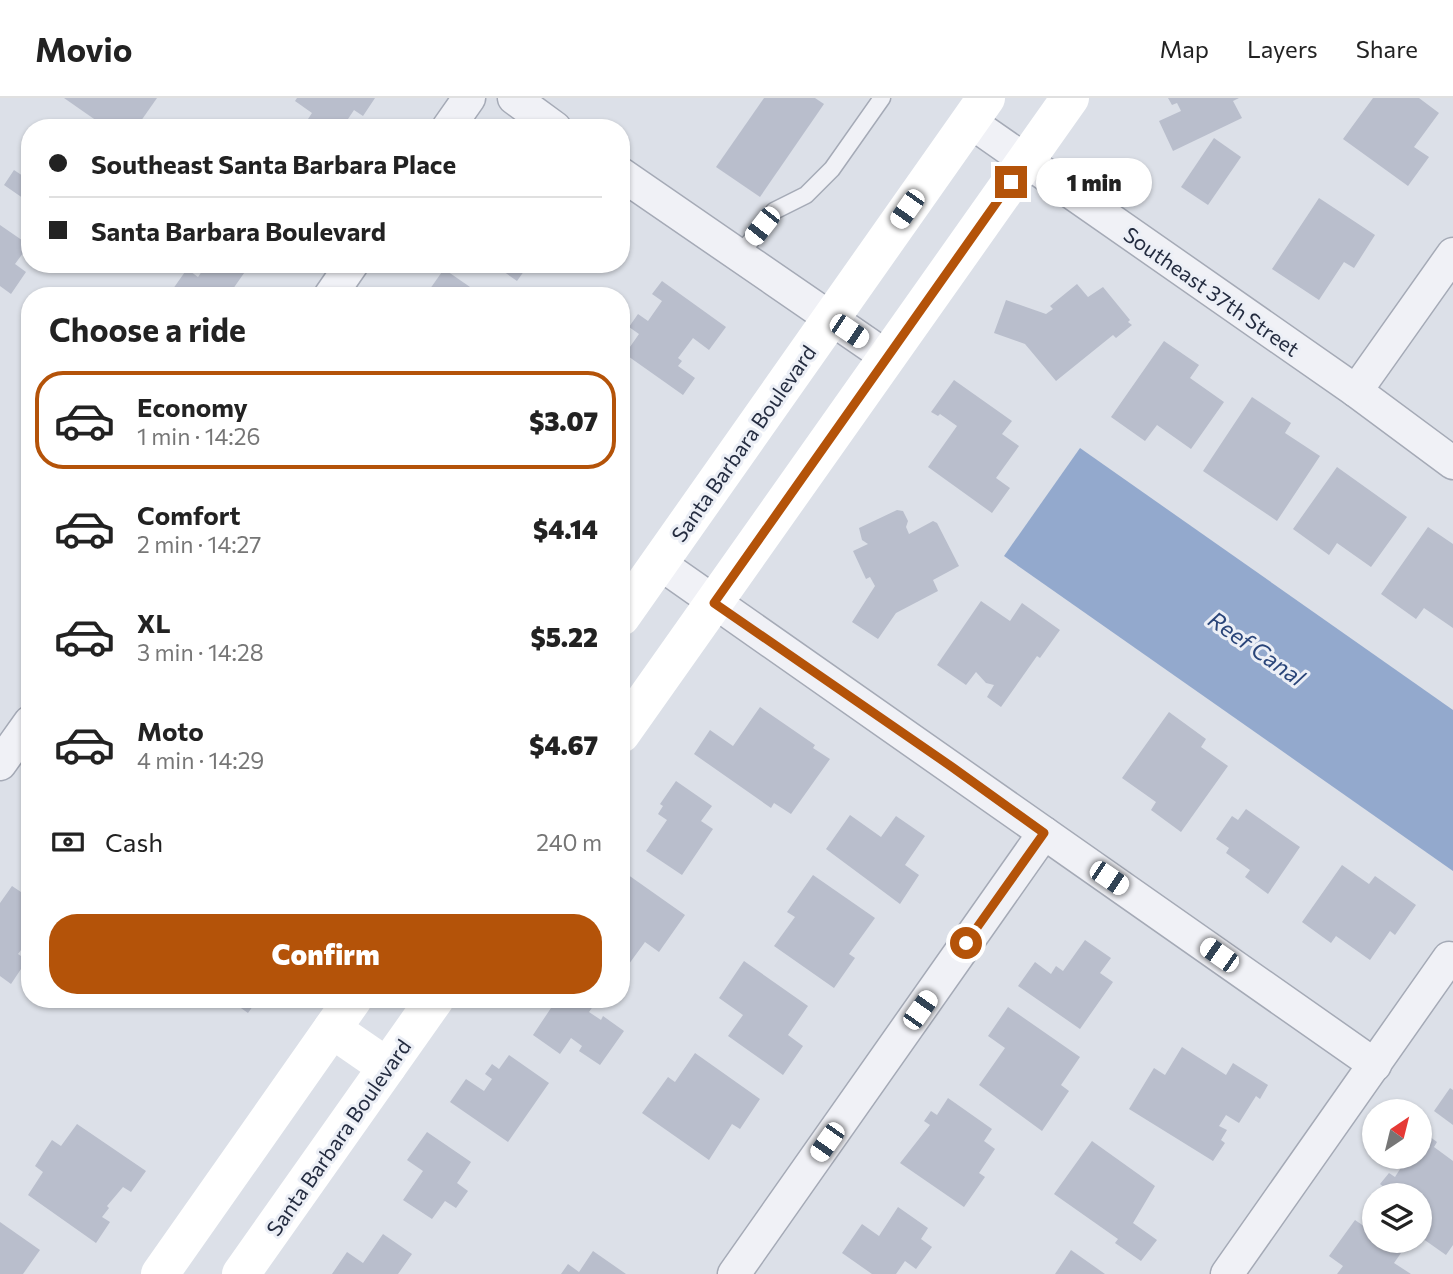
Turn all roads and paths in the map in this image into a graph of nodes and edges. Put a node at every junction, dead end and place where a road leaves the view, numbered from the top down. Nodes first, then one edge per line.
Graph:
1 (469, 98) edge
2 (514, 98) edge
3 (882, 98) edge
4 (1070, 98) edge
5 (977, 110) edge
6 (454, 119) edge
7 (543, 119) edge
8 (1026, 160) junction
9 (630, 180) edge
10 (1453, 254) edge
11 (739, 256) junction
12 (830, 318) junction
13 (887, 357) junction
14 (1356, 391) junction
15 (1453, 463) edge
16 (659, 563) junction
17 (714, 603) junction
18 (630, 604) edge
19 (630, 721) edge
20 (21, 735) edge
21 (0, 764) edge
22 (1044, 833) junction
23 (1449, 958) dead end
24 (429, 1008) edge
25 (343, 1014) edge
26 (1375, 1065) junction
27 (387, 1067) junction
28 (160, 1274) edge
29 (242, 1274) edge
30 (734, 1274) edge
31 (1227, 1274) edge

1 - 6 street
2 - 7 street
3 - 11 lane
4 - 8 main road
5 - 8 street, Southeast 37th Street
5 - 12 main road, Santa Barbara Boulevard
8 - 13 main road
8 - 14 street, Southeast 37th Street
9 - 11 street
10 - 14 street
11 - 12 street
12 - 13 street
12 - 16 main road, Santa Barbara Boulevard
13 - 17 main road
14 - 15 street, Southeast 37th Street
16 - 17 street
16 - 18 main road, Santa Barbara Boulevard
17 - 19 main road
17 - 22 street
20 - 21 street
22 - 26 street
22 - 30 street
23 - 26 street
24 - 27 main road, Santa Barbara Boulevard
25 - 27 main road
25 - 28 main road
26 - 31 street
27 - 29 main road, Santa Barbara Boulevard

